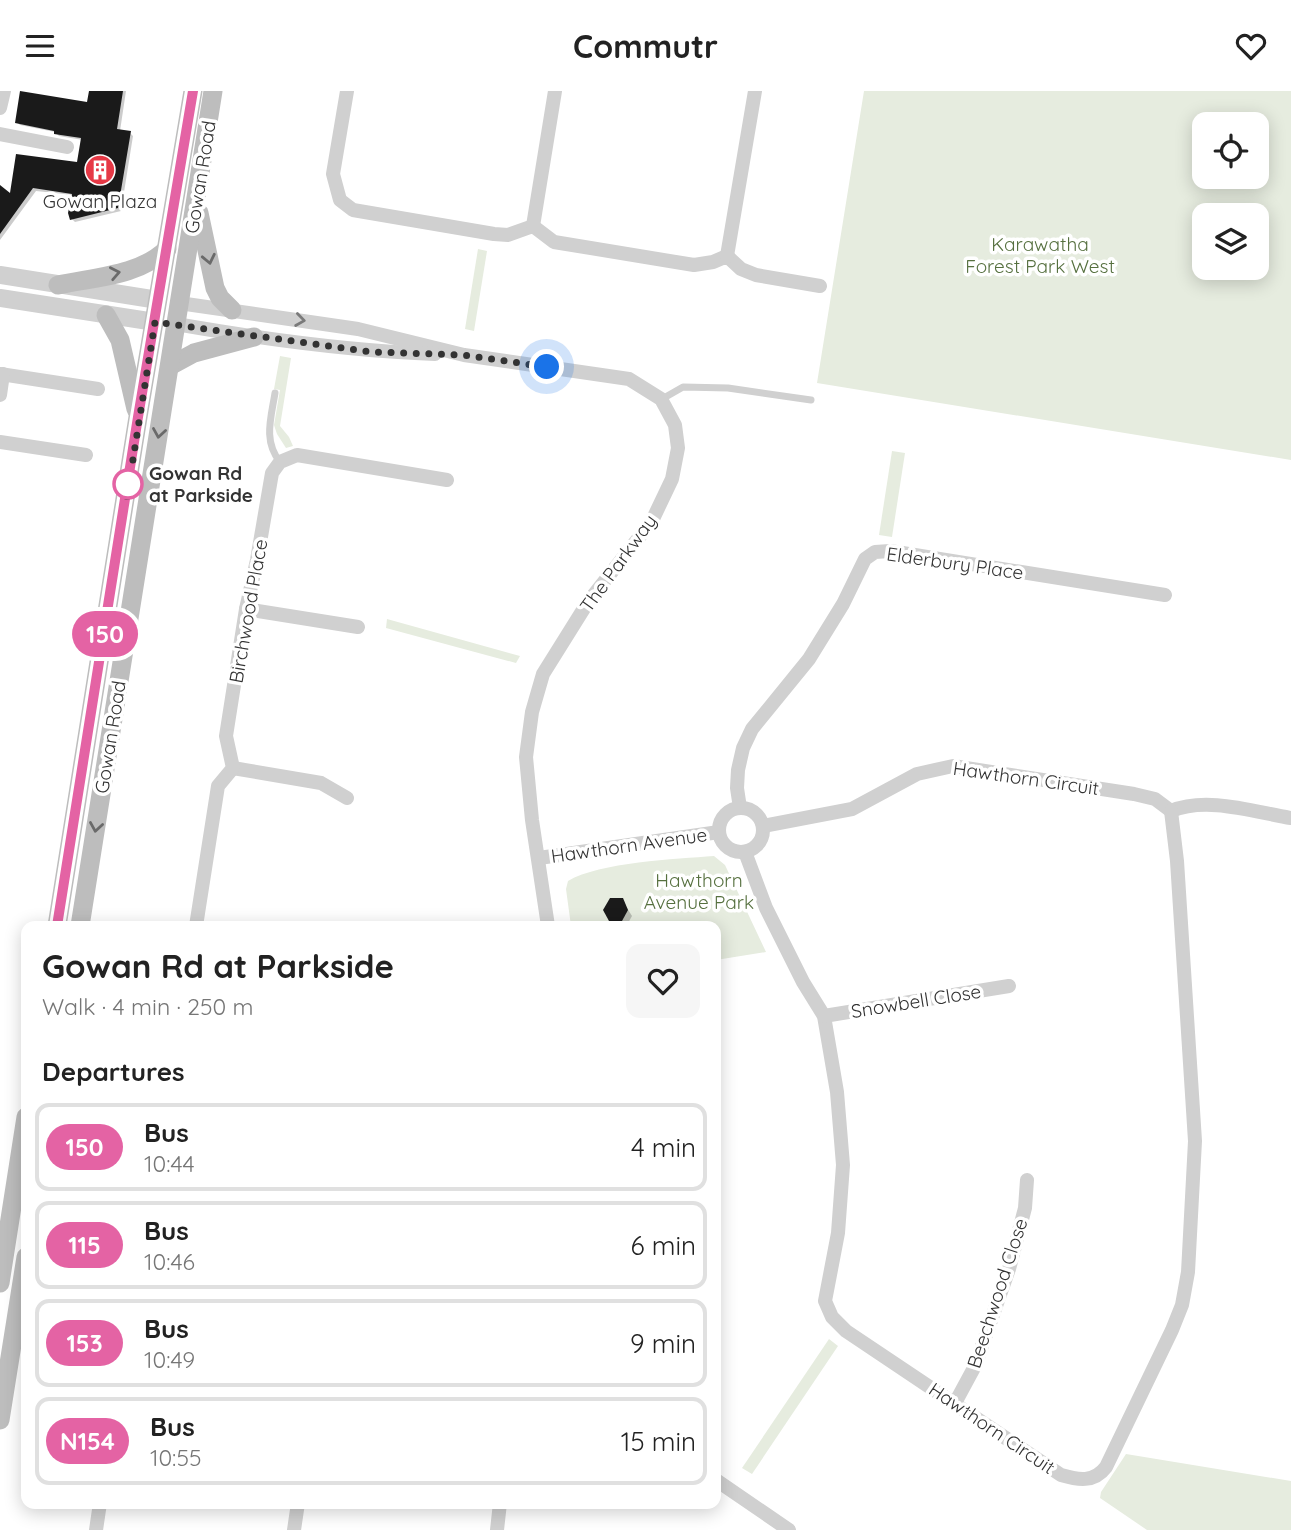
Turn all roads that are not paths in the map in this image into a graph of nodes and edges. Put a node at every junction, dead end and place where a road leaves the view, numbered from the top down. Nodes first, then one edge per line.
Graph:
1 (4, 91) edge
2 (193, 91) edge
3 (213, 91) edge
4 (347, 91) edge
5 (555, 91) edge
6 (755, 91) edge
7 (0, 108) edge
8 (0, 134) edge
9 (67, 147) dead end
10 (196, 201) junction
11 (533, 226) junction
12 (167, 249) junction
13 (727, 256) junction
14 (0, 275) edge
15 (23, 279) junction
16 (58, 285) junction
17 (820, 286) dead end
18 (3, 298) edge
19 (158, 300) junction
20 (179, 303) junction
21 (232, 310) junction
22 (106, 315) junction
23 (155, 322) junction
24 (176, 324) junction
25 (254, 337) junction
26 (464, 355) junction
27 (170, 366) junction
28 (2, 374) edge
29 (98, 389) dead end
30 (275, 393) dead end
31 (0, 395) edge
32 (661, 399) junction
33 (811, 400) dead end
34 (138, 417) junction
35 (0, 442) edge
36 (86, 455) dead end
37 (280, 462) junction
38 (447, 479) dead end
39 (1165, 595) dead end
40 (246, 609) junction
41 (359, 627) dead end
42 (233, 768) junction
43 (347, 798) dead end
44 (740, 808) junction
45 (1171, 811) junction
46 (1291, 818) edge
47 (763, 826) junction
48 (719, 832) junction
49 (745, 852) junction
50 (539, 858) junction
51 (58, 921) edge
52 (81, 921) edge
53 (198, 921) edge
54 (547, 921) edge
55 (1009, 986) dead end
56 (824, 1016) junction
57 (21, 1149) edge
58 (1027, 1180) dead end
59 (0, 1283) edge
60 (21, 1288) edge
61 (955, 1402) junction
62 (0, 1420) edge
63 (721, 1483) edge
64 (99, 1509) edge
65 (297, 1509) edge
66 (499, 1509) edge
67 (96, 1530) edge
68 (293, 1530) edge
69 (497, 1530) edge
70 (789, 1530) edge

1 - 7 street
2 - 12 main road, Gowan Road
3 - 10 main road, Gowan Road
4 - 11 street
5 - 11 street
6 - 13 street
8 - 9 street
10 - 20 main road, Gowan Road
10 -> 21 main road
11 - 13 street
16 -> 12 main road
12 - 19 main road, Gowan Road
13 - 17 street
14 - 15 street
15 - 16 street
15 - 18 lane
16 - 19 street
18 - 22 street
19 - 20 main road
19 - 23 main road, Gowan Road
20 - 21 street
20 - 24 main road, Gowan Road
21 -> 26 street
22 - 23 street
22 - 34 main road
23 - 24 main road
23 - 34 main road, Gowan Road
24 - 25 street
24 - 27 main road, Gowan Road
25 - 26 street
25 - 27 main road
26 - 32 street
27 -> 52 main road, Gowan Road
28 - 29 street
28 - 31 street
30 - 37 lane
32 - 33 lane
32 - 50 street, The Parkway
34 - 51 main road, Gowan Road
35 - 36 street
37 - 38 street
37 - 40 street, Birchwood Place
39 - 44 street, Elderbury Place
40 - 41 street
40 - 42 street, Birchwood Place
42 - 43 street
42 - 53 street
44 - 47 street
44 - 48 street
45 - 46 street
45 - 47 street, Hawthorn Circuit
45 - 61 street, Hawthorn Circuit
47 - 49 street
48 - 49 street
48 - 50 street, Hawthorn Avenue
49 - 56 street, Hawthorn Circuit
50 - 54 street, The Parkway
55 - 56 street, Snowbell Close
56 - 61 street, Hawthorn Circuit
57 - 59 main road
58 - 61 street, Beechwood Close
60 - 62 main road
63 - 70 street
64 - 67 street
65 - 68 street
66 - 69 street

